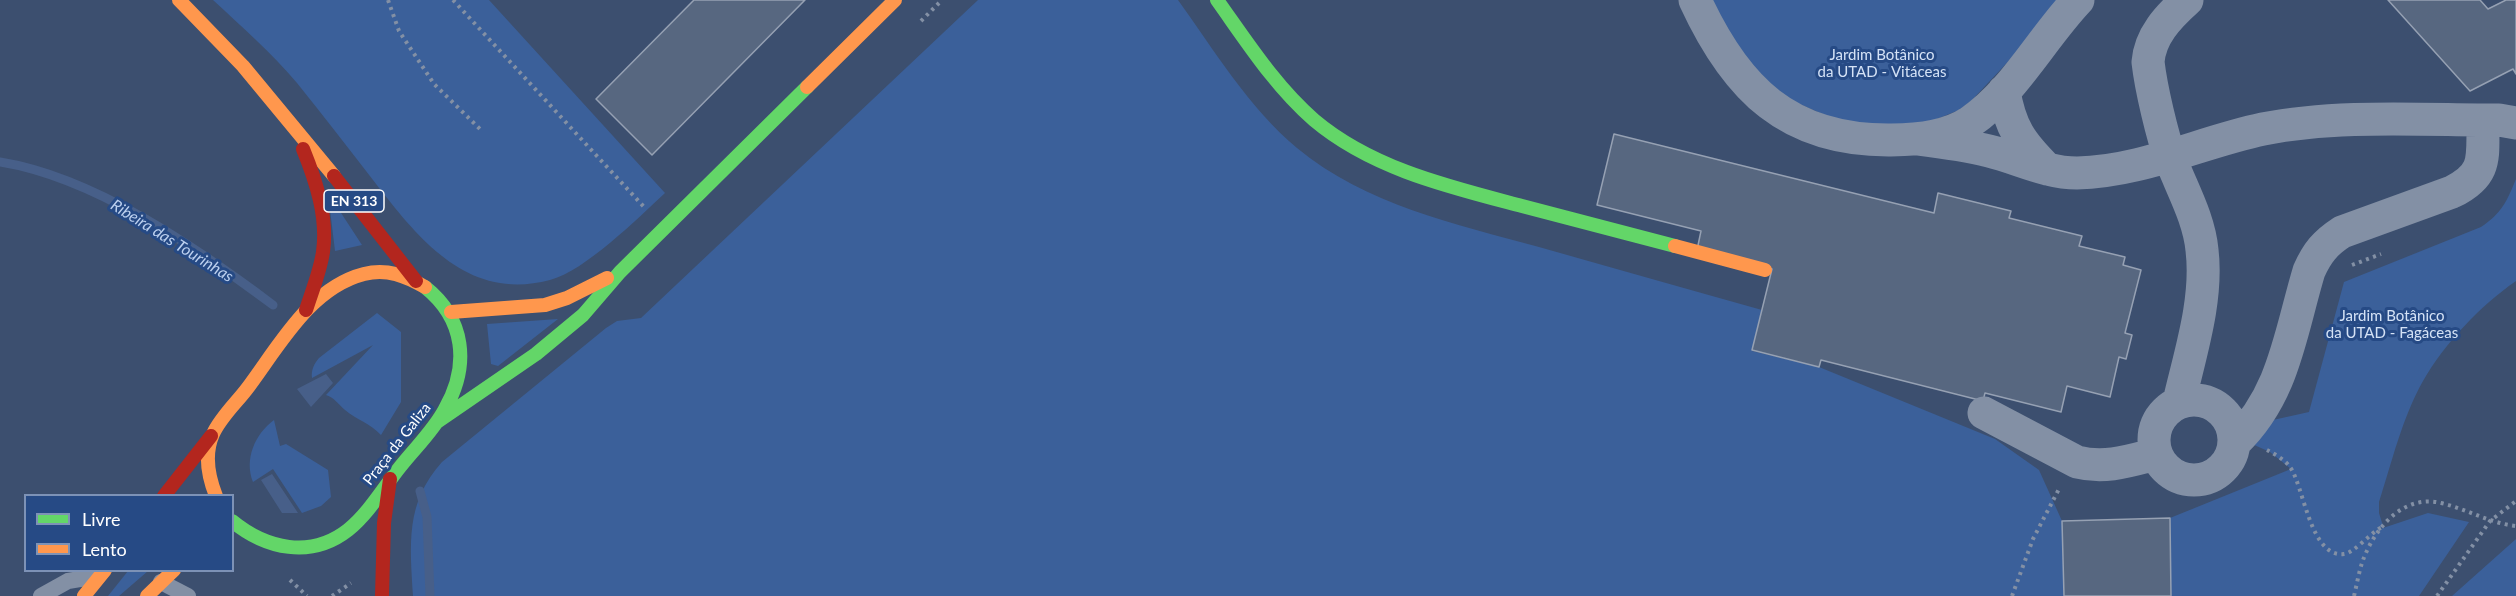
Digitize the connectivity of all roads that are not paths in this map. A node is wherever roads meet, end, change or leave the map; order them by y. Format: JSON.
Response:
{"nodes":[{"id":1,"x":179,"y":0,"type":"edge"},
{"id":2,"x":895,"y":0,"type":"edge"},
{"id":3,"x":1217,"y":0,"type":"edge"},
{"id":4,"x":1695,"y":0,"type":"edge"},
{"id":5,"x":2078,"y":0,"type":"edge"},
{"id":6,"x":2187,"y":0,"type":"edge"},
{"id":7,"x":2004,"y":91,"type":"junction"},
{"id":8,"x":2483,"y":120,"type":"junction"},
{"id":9,"x":292,"y":122,"type":"junction"},
{"id":10,"x":2516,"y":123,"type":"edge"},
{"id":11,"x":1917,"y":139,"type":"junction"},
{"id":12,"x":2170,"y":156,"type":"junction"},
{"id":13,"x":2047,"y":169,"type":"junction"},
{"id":14,"x":1766,"y":270,"type":"dead end"},
{"id":15,"x":620,"y":272,"type":"junction"},
{"id":16,"x":416,"y":280,"type":"junction"},
{"id":17,"x":306,"y":310,"type":"junction"},
{"id":18,"x":451,"y":312,"type":"junction"},
{"id":19,"x":2179,"y":402,"type":"junction"},
{"id":20,"x":1984,"y":413,"type":"dead end"},
{"id":21,"x":437,"y":422,"type":"junction"},
{"id":22,"x":214,"y":432,"type":"junction"},
{"id":23,"x":2235,"y":442,"type":"junction"},
{"id":24,"x":2156,"y":454,"type":"junction"},
{"id":25,"x":390,"y":479,"type":"junction"},
{"id":26,"x":165,"y":494,"type":"edge"},
{"id":27,"x":216,"y":494,"type":"edge"},
{"id":28,"x":234,"y":523,"type":"edge"},
{"id":29,"x":261,"y":540,"type":"junction"},
{"id":30,"x":242,"y":543,"type":"dead end"},
{"id":31,"x":174,"y":572,"type":"edge"},
{"id":32,"x":103,"y":573,"type":"edge"},
{"id":33,"x":176,"y":592,"type":"edge"},
{"id":34,"x":41,"y":596,"type":"edge"},
{"id":35,"x":84,"y":596,"type":"edge"},
{"id":36,"x":147,"y":596,"type":"edge"},
{"id":37,"x":382,"y":596,"type":"edge"}],
"edges":[{"from":1,"to":9,"type":"main road","number":"EN 313"},
{"from":2,"to":15,"type":"main road"},
{"from":3,"to":14,"type":"main road"},
{"from":4,"to":11,"type":"street"},
{"from":5,"to":7,"type":"street"},
{"from":6,"to":12,"type":"street"},
{"from":7,"to":11,"type":"street"},
{"from":7,"to":13,"type":"street"},
{"from":8,"to":10,"type":"street"},
{"from":8,"to":12,"type":"street"},
{"from":8,"to":23,"type":"street"},
{"from":9,"to":16,"type":"main road","number":"EN 313"},
{"from":9,"to":17,"type":"main road","number":"EN 313"},
{"from":11,"to":13,"type":"street"},
{"from":12,"to":13,"type":"street"},
{"from":12,"to":19,"type":"street"},
{"from":15,"to":18,"type":"main road"},
{"from":15,"to":21,"type":"main road"},
{"from":16,"to":17,"type":"main road","name":"Praça da Galiza","number":"EN 313"},
{"from":16,"to":18,"type":"main road","name":"Praça da Galiza","number":"EN 313"},
{"from":17,"to":22,"type":"main road","name":"Praça da Galiza","number":"EN 313"},
{"from":18,"to":21,"type":"main road","name":"Praça da Galiza","number":"EN 313"},
{"from":19,"to":23,"type":"street"},
{"from":19,"to":24,"type":"street"},
{"from":20,"to":24,"type":"street"},
{"from":21,"to":25,"type":"main road","name":"Praça da Galiza","number":"EN 313"},
{"from":22,"to":26,"type":"main road","number":"EN 313"},
{"from":22,"to":27,"type":"main road","name":"Praça da Galiza","number":"EN 313"},
{"from":23,"to":24,"type":"street"},
{"from":25,"to":29,"type":"main road","name":"Praça da Galiza","number":"EN 313"},
{"from":25,"to":37,"type":"main road","number":"EN 313"},
{"from":28,"to":29,"type":"main road","name":"Praça da Galiza","number":"EN 313"},
{"from":29,"to":30,"type":"main road"},
{"from":31,"to":33,"type":"main road"},
{"from":32,"to":34,"type":"lane"},
{"from":32,"to":35,"type":"main road"},
{"from":33,"to":36,"type":"main road"}]}
